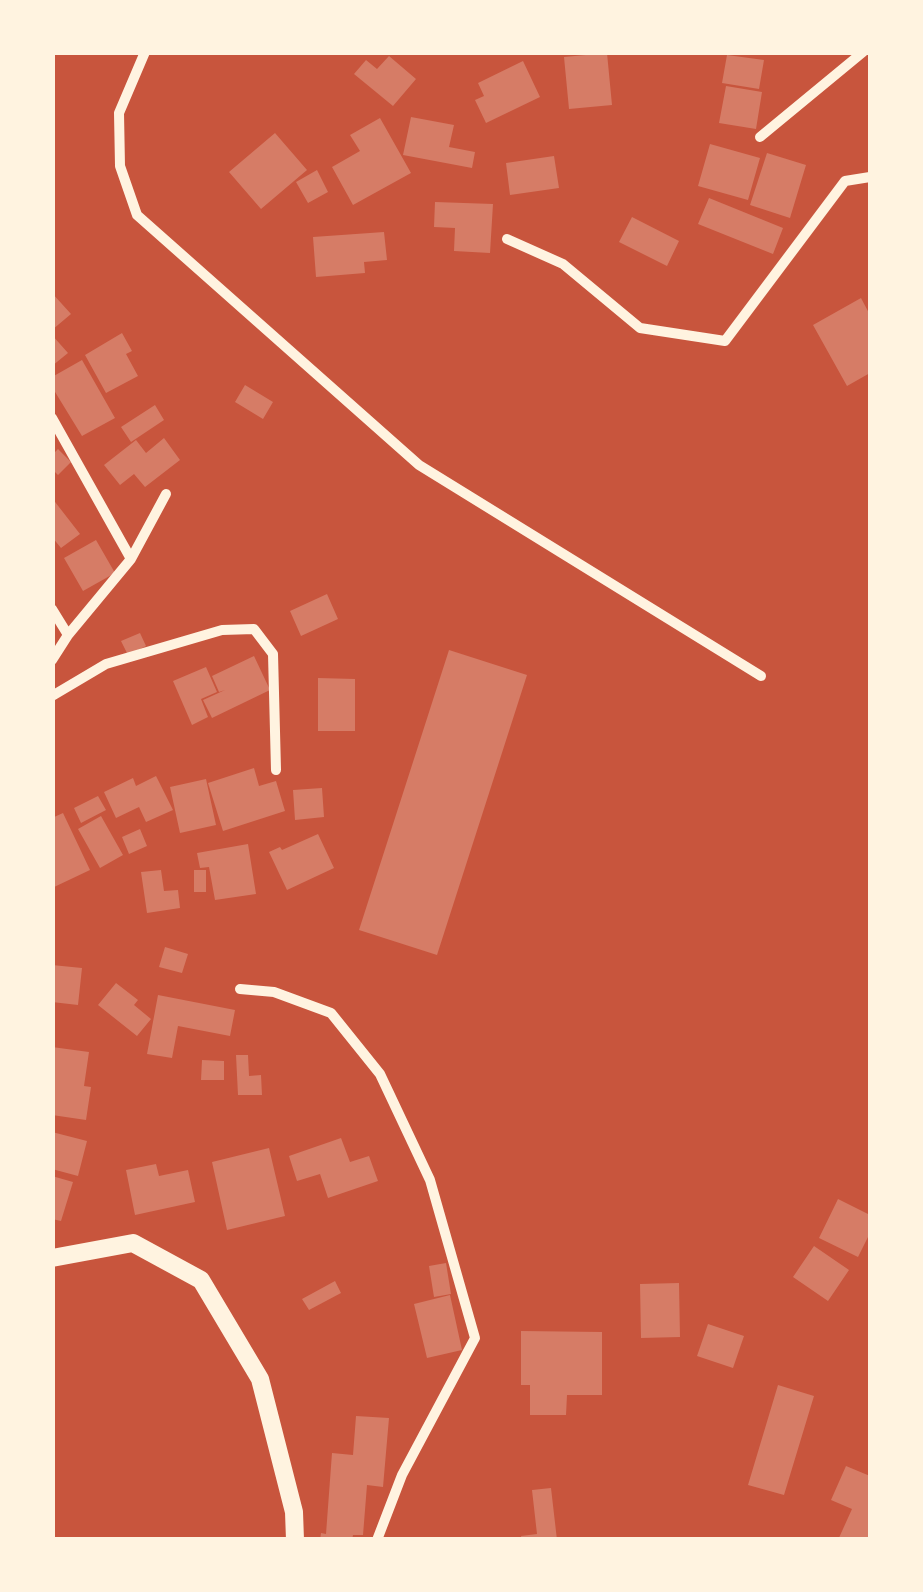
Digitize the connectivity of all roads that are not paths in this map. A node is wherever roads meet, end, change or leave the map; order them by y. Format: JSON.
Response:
{"nodes":[{"id":1,"x":145,"y":52,"type":"edge"},
{"id":2,"x":863,"y":52,"type":"edge"},
{"id":3,"x":760,"y":137,"type":"dead end"},
{"id":4,"x":870,"y":177,"type":"edge"},
{"id":5,"x":507,"y":239,"type":"dead end"},
{"id":6,"x":52,"y":418,"type":"edge"},
{"id":7,"x":166,"y":494,"type":"dead end"},
{"id":8,"x":131,"y":558,"type":"junction"},
{"id":9,"x":52,"y":609,"type":"edge"},
{"id":10,"x":68,"y":635,"type":"junction"},
{"id":11,"x":52,"y":660,"type":"edge"},
{"id":12,"x":761,"y":676,"type":"dead end"},
{"id":13,"x":52,"y":696,"type":"edge"},
{"id":14,"x":276,"y":770,"type":"dead end"},
{"id":15,"x":240,"y":989,"type":"dead end"},
{"id":16,"x":52,"y":1258,"type":"edge"},
{"id":17,"x":295,"y":1540,"type":"edge"},
{"id":18,"x":377,"y":1540,"type":"edge"}],
"edges":[{"from":1,"to":12,"type":"street"},
{"from":2,"to":3,"type":"street"},
{"from":4,"to":5,"type":"street"},
{"from":6,"to":8,"type":"street"},
{"from":7,"to":8,"type":"street"},
{"from":8,"to":10,"type":"street"},
{"from":9,"to":10,"type":"street"},
{"from":10,"to":11,"type":"street"},
{"from":13,"to":14,"type":"street"},
{"from":15,"to":18,"type":"street"},
{"from":16,"to":17,"type":"street"}]}
